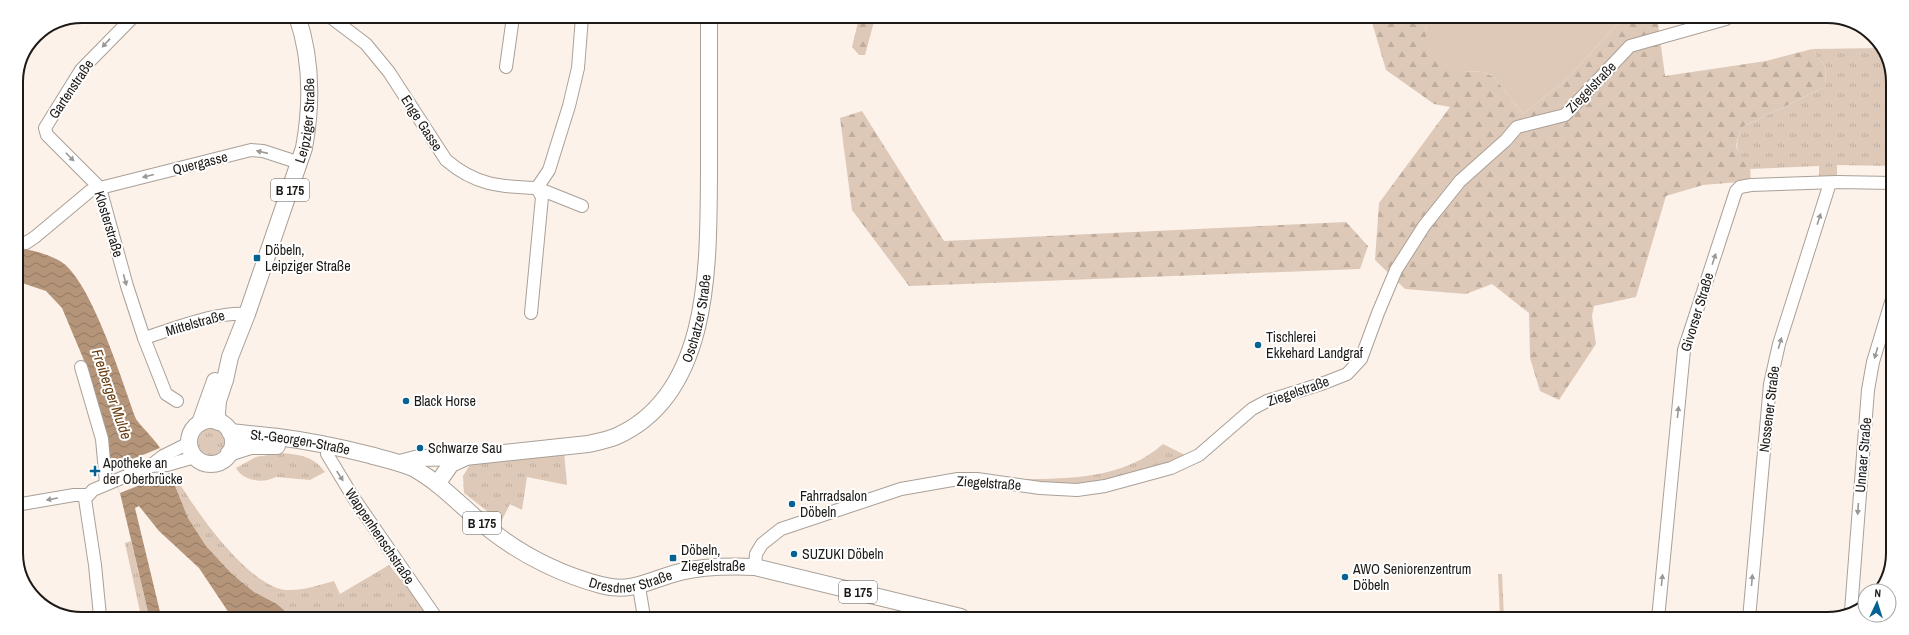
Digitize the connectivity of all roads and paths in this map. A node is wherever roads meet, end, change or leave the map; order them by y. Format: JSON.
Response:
{"nodes":[{"id":1,"x":127,"y":23,"type":"edge"},
{"id":2,"x":299,"y":23,"type":"edge"},
{"id":3,"x":338,"y":23,"type":"edge"},
{"id":4,"x":512,"y":23,"type":"edge"},
{"id":5,"x":582,"y":23,"type":"edge"},
{"id":6,"x":709,"y":23,"type":"edge"},
{"id":7,"x":1712,"y":23,"type":"edge"},
{"id":8,"x":506,"y":67,"type":"dead end"},
{"id":9,"x":44,"y":128,"type":"joint"},
{"id":10,"x":300,"y":163,"type":"junction"},
{"id":11,"x":1830,"y":183,"type":"junction"},
{"id":12,"x":1886,"y":183,"type":"edge"},
{"id":13,"x":100,"y":188,"type":"junction"},
{"id":14,"x":537,"y":188,"type":"junction"},
{"id":15,"x":582,"y":206,"type":"dead end"},
{"id":16,"x":23,"y":243,"type":"edge"},
{"id":17,"x":531,"y":313,"type":"dead end"},
{"id":18,"x":247,"y":314,"type":"junction"},
{"id":19,"x":1886,"y":319,"type":"edge"},
{"id":20,"x":144,"y":338,"type":"junction"},
{"id":21,"x":230,"y":358,"type":"junction"},
{"id":22,"x":81,"y":368,"type":"dead end"},
{"id":23,"x":177,"y":401,"type":"dead end"},
{"id":24,"x":200,"y":423,"type":"junction"},
{"id":25,"x":224,"y":427,"type":"junction"},
{"id":26,"x":192,"y":450,"type":"junction"},
{"id":27,"x":230,"y":453,"type":"junction"},
{"id":28,"x":327,"y":454,"type":"junction"},
{"id":29,"x":371,"y":455,"type":"junction"},
{"id":30,"x":466,"y":457,"type":"junction"},
{"id":31,"x":400,"y":463,"type":"junction"},
{"id":32,"x":110,"y":482,"type":"junction"},
{"id":33,"x":437,"y":484,"type":"junction"},
{"id":34,"x":88,"y":495,"type":"junction"},
{"id":35,"x":23,"y":504,"type":"edge"},
{"id":36,"x":755,"y":567,"type":"junction"},
{"id":37,"x":639,"y":587,"type":"junction"},
{"id":38,"x":1851,"y":607,"type":"edge"},
{"id":39,"x":100,"y":612,"type":"edge"},
{"id":40,"x":432,"y":612,"type":"edge"},
{"id":41,"x":643,"y":612,"type":"edge"},
{"id":42,"x":940,"y":612,"type":"edge"},
{"id":43,"x":1659,"y":612,"type":"edge"},
{"id":44,"x":1750,"y":612,"type":"edge"}],
"edges":[{"from":1,"to":9,"type":"street","name":"Gartenstraße","one_way":true},
{"from":2,"to":10,"type":"main road","name":"Leipziger Straße","number":"B 175"},
{"from":3,"to":14,"type":"street","name":"Enge Gasse"},
{"from":4,"to":8,"type":"street"},
{"from":5,"to":14,"type":"street"},
{"from":6,"to":30,"type":"main road","name":"Oschatzer Straße"},
{"from":7,"to":36,"type":"street","name":"Ziegelstraße"},
{"from":9,"to":13,"type":"street","name":"Klosterstraße","one_way":true},
{"from":10,"to":13,"type":"street","name":"Quergasse","one_way":true},
{"from":10,"to":18,"type":"main road","name":"Leipziger Straße","number":"B 175"},
{"from":11,"to":12,"type":"street","name":"Givorser Straße"},
{"from":43,"to":11,"type":"street","name":"Givorser Straße","one_way":true},
{"from":44,"to":11,"type":"street","name":"Nossener Straße","one_way":true},
{"from":13,"to":16,"type":"street","name":"Quergasse"},
{"from":13,"to":20,"type":"street","name":"Klosterstraße","one_way":true},
{"from":14,"to":15,"type":"street","name":"Enge Gasse"},
{"from":14,"to":17,"type":"street"},
{"from":18,"to":20,"type":"street","name":"Mittelstraße"},
{"from":18,"to":21,"type":"main road","name":"Leipziger Straße","number":"B 175"},
{"from":19,"to":38,"type":"street","name":"Unnaer Straße","one_way":true},
{"from":20,"to":23,"type":"street"},
{"from":21,"to":24,"type":"main road","name":"Leipziger Straße","number":"B 175"},
{"from":21,"to":25,"type":"main road","name":"Leipziger Straße","number":"B 175"},
{"from":22,"to":32,"type":"street"},
{"from":24,"to":25,"type":"main road"},
{"from":24,"to":26,"type":"main road"},
{"from":25,"to":27,"type":"main road"},
{"from":25,"to":29,"type":"main road","name":"St.-Georgen-Straße","number":"B 175"},
{"from":26,"to":27,"type":"main road"},
{"from":26,"to":32,"type":"street"},
{"from":27,"to":28,"type":"main road","name":"St.-Georgen-Straße","number":"B 175"},
{"from":28,"to":29,"type":"main road","name":"St.-Georgen-Straße","number":"B 175"},
{"from":28,"to":40,"type":"street","name":"Wappenhenschstraße","one_way":true},
{"from":29,"to":31,"type":"main road","name":"St.-Georgen-Straße","number":"B 175"},
{"from":30,"to":31,"type":"main road","name":"Oschatzer Straße","number":"B 175"},
{"from":30,"to":33,"type":"main road","name":"Oschatzer Straße"},
{"from":31,"to":33,"type":"main road","name":"Dresdner Straße","number":"B 175"},
{"from":32,"to":34,"type":"street"},
{"from":33,"to":37,"type":"main road","name":"Dresdner Straße","number":"B 175"},
{"from":34,"to":35,"type":"street","one_way":true},
{"from":34,"to":39,"type":"street"},
{"from":36,"to":37,"type":"main road","name":"Dresdner Straße","number":"B 175"},
{"from":36,"to":42,"type":"main road","name":"Dresdner Straße","number":"B 175"},
{"from":37,"to":41,"type":"street"}]}
